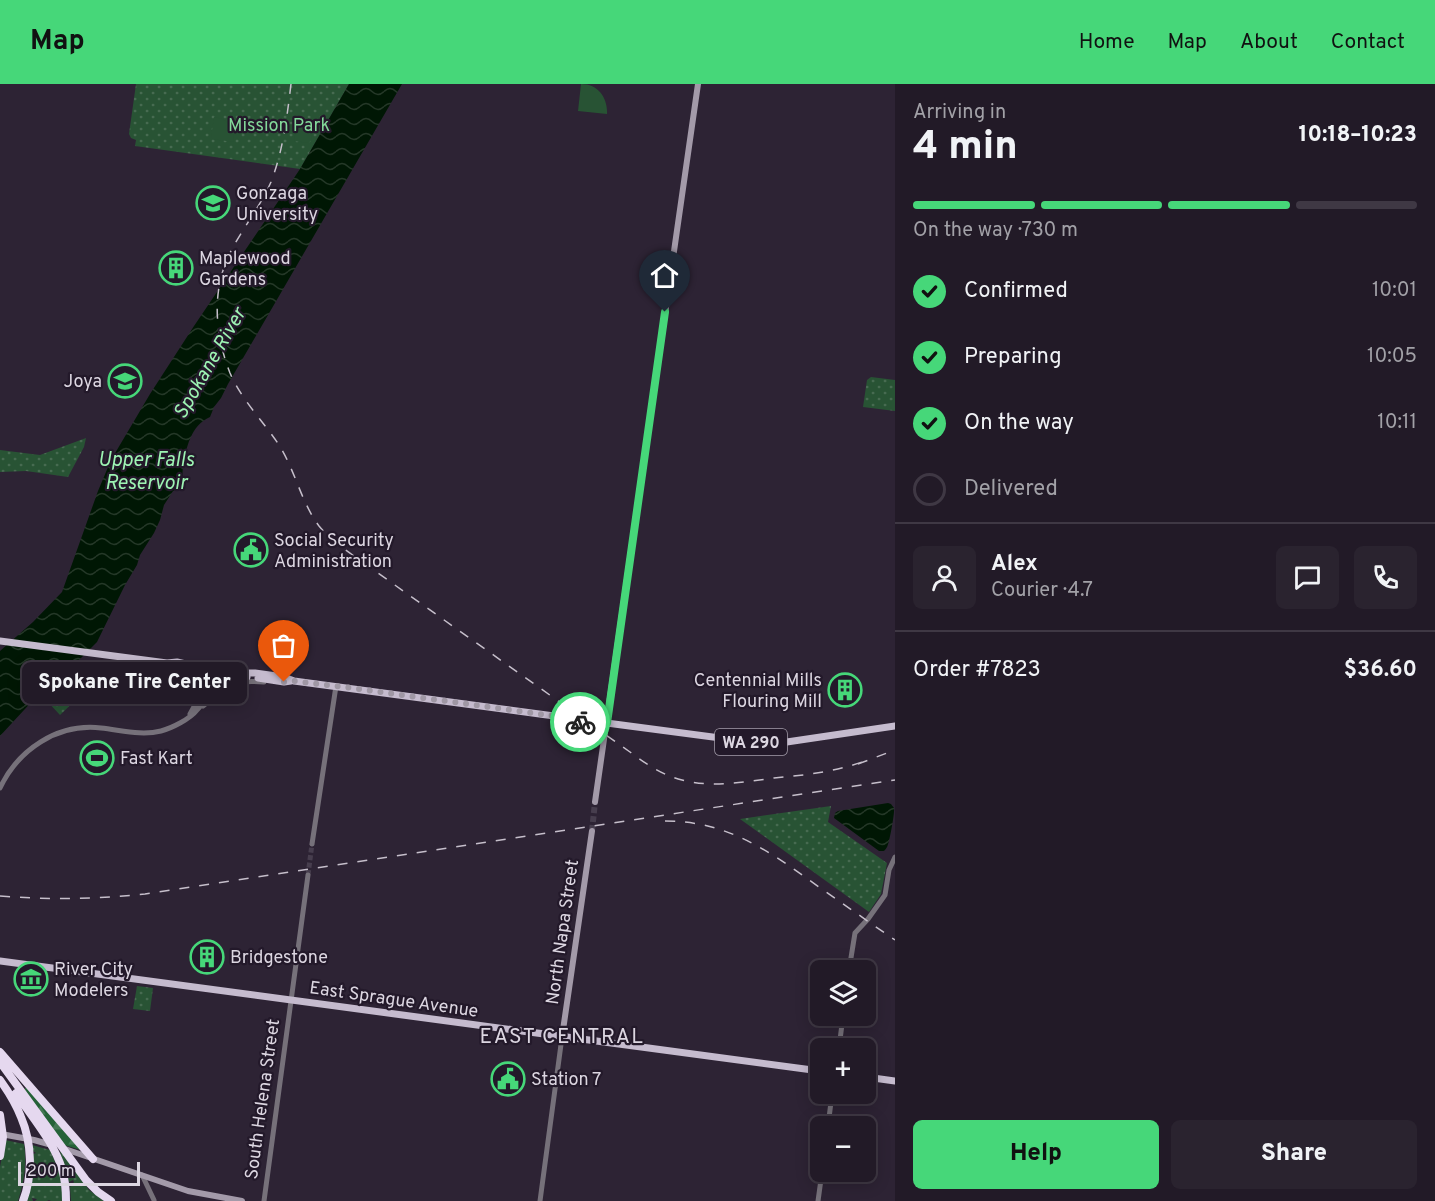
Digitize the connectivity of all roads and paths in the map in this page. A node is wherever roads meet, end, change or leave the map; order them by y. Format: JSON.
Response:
{"nodes":[{"id":1,"x":698,"y":84,"type":"edge"},
{"id":2,"x":0,"y":641,"type":"edge"},
{"id":3,"x":167,"y":663,"type":"junction"},
{"id":4,"x":209,"y":666,"type":"junction"},
{"id":5,"x":221,"y":669,"type":"junction"},
{"id":6,"x":201,"y":681,"type":"junction"},
{"id":7,"x":294,"y":681,"type":"junction"},
{"id":8,"x":284,"y":682,"type":"junction"},
{"id":9,"x":336,"y":686,"type":"junction"},
{"id":10,"x":218,"y":688,"type":"junction"},
{"id":11,"x":197,"y":710,"type":"junction"},
{"id":12,"x":189,"y":716,"type":"junction"},
{"id":13,"x":603,"y":723,"type":"junction"},
{"id":14,"x":895,"y":726,"type":"edge"},
{"id":15,"x":0,"y":788,"type":"edge"},
{"id":16,"x":596,"y":802,"type":"tunnel mouth"},
{"id":17,"x":592,"y":831,"type":"tunnel mouth"},
{"id":18,"x":312,"y":844,"type":"tunnel mouth"},
{"id":19,"x":895,"y":857,"type":"edge"},
{"id":20,"x":308,"y":875,"type":"tunnel mouth"},
{"id":21,"x":0,"y":956,"type":"edge"},
{"id":22,"x":851,"y":960,"type":"edge"},
{"id":23,"x":0,"y":961,"type":"edge"},
{"id":24,"x":20,"y":964,"type":"junction"},
{"id":25,"x":291,"y":1000,"type":"junction"},
{"id":26,"x":562,"y":1037,"type":"junction"},
{"id":27,"x":0,"y":1052,"type":"edge"},
{"id":28,"x":0,"y":1062,"type":"edge"},
{"id":29,"x":0,"y":1069,"type":"edge"},
{"id":30,"x":810,"y":1070,"type":"edge"},
{"id":31,"x":876,"y":1078,"type":"edge"},
{"id":32,"x":0,"y":1080,"type":"edge"},
{"id":33,"x":895,"y":1081,"type":"edge"},
{"id":34,"x":0,"y":1115,"type":"edge"},
{"id":35,"x":0,"y":1134,"type":"edge"},
{"id":36,"x":1,"y":1152,"type":"edge"},
{"id":37,"x":93,"y":1159,"type":"junction"},
{"id":38,"x":142,"y":1175,"type":"junction"},
{"id":39,"x":821,"y":1182,"type":"edge"},
{"id":40,"x":154,"y":1200,"type":"edge"},
{"id":41,"x":23,"y":1201,"type":"edge"},
{"id":42,"x":66,"y":1201,"type":"edge"},
{"id":43,"x":111,"y":1201,"type":"edge"},
{"id":44,"x":242,"y":1201,"type":"edge"},
{"id":45,"x":264,"y":1201,"type":"edge"},
{"id":46,"x":540,"y":1201,"type":"edge"},
{"id":47,"x":818,"y":1201,"type":"edge"}],
"edges":[{"from":1,"to":13,"type":"main road"},
{"from":2,"to":3,"type":"main road","number":"WA 290"},
{"from":3,"to":4,"type":"main road","number":"WA 290"},
{"from":3,"to":6,"type":"main road","number":"WA 290"},
{"from":4,"to":5,"type":"main road","number":"WA 290"},
{"from":4,"to":6,"type":"main road"},
{"from":5,"to":7,"type":"main road","number":"WA 290"},
{"from":5,"to":10,"type":"main road"},
{"from":6,"to":10,"type":"main road","number":"WA 290"},
{"from":6,"to":12,"type":"street"},
{"from":7,"to":8,"type":"main road","number":"WA 290"},
{"from":7,"to":9,"type":"main road","number":"WA 290"},
{"from":8,"to":10,"type":"main road","number":"WA 290"},
{"from":8,"to":11,"type":"street"},
{"from":9,"to":13,"type":"main road","number":"WA 290"},
{"from":9,"to":18,"type":"street"},
{"from":10,"to":11,"type":"street"},
{"from":11,"to":12,"type":"street"},
{"from":12,"to":15,"type":"street"},
{"from":13,"to":14,"type":"main road","number":"WA 290"},
{"from":13,"to":16,"type":"main road"},
{"from":17,"to":26,"type":"main road","name":"North Napa Street"},
{"from":19,"to":22,"type":"street"},
{"from":20,"to":25,"type":"street","name":"South Helena Street"},
{"from":21,"to":24,"type":"main road"},
{"from":23,"to":24,"type":"main road","name":"East Sprague Avenue"},
{"from":24,"to":25,"type":"main road","name":"East Sprague Avenue"},
{"from":25,"to":26,"type":"main road","name":"East Sprague Avenue"},
{"from":25,"to":45,"type":"street","name":"South Helena Street"},
{"from":26,"to":30,"type":"main road","name":"East Sprague Avenue"},
{"from":26,"to":46,"type":"street"},
{"from":27,"to":37,"type":"highway"},
{"from":28,"to":43,"type":"highway"},
{"from":29,"to":42,"type":"highway"},
{"from":31,"to":33,"type":"main road"},
{"from":32,"to":41,"type":"highway"},
{"from":34,"to":36,"type":"highway"},
{"from":35,"to":37,"type":"main road"},
{"from":37,"to":38,"type":"main road"},
{"from":38,"to":40,"type":"street"},
{"from":38,"to":44,"type":"main road"},
{"from":39,"to":47,"type":"street"}]}
